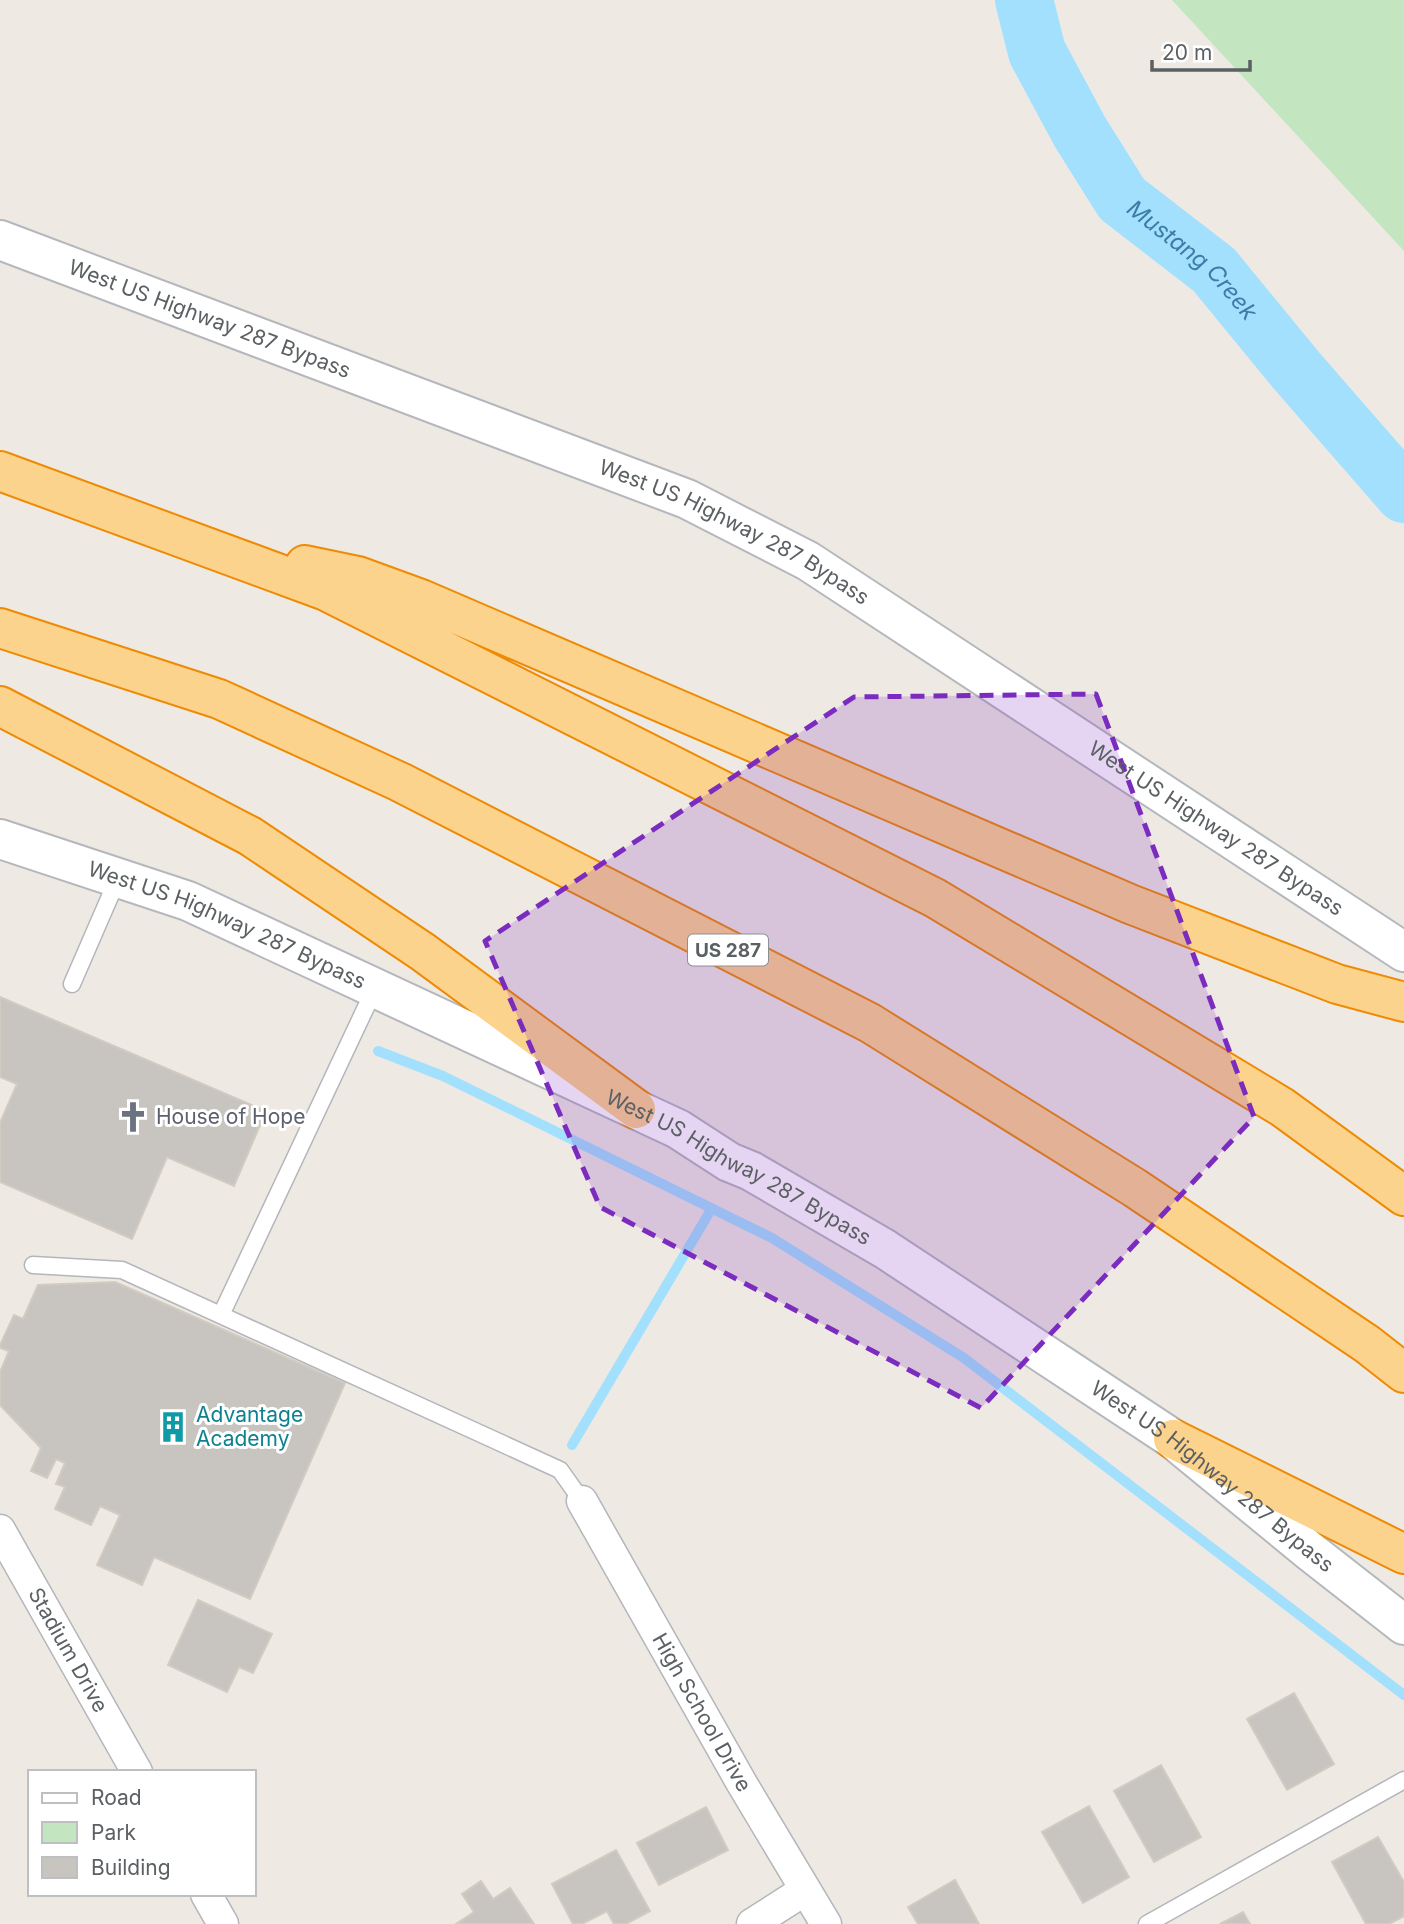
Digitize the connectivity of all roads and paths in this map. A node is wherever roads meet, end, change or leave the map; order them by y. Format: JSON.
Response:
{"nodes":[{"id":1,"x":0,"y":240,"type":"edge"},
{"id":2,"x":0,"y":471,"type":"edge"},
{"id":3,"x":251,"y":564,"type":"junction"},
{"id":4,"x":0,"y":628,"type":"edge"},
{"id":5,"x":0,"y":706,"type":"edge"},
{"id":6,"x":0,"y":839,"type":"edge"},
{"id":7,"x":118,"y":878,"type":"junction"},
{"id":8,"x":1404,"y":952,"type":"edge"},
{"id":9,"x":72,"y":984,"type":"dead end"},
{"id":10,"x":375,"y":988,"type":"junction"},
{"id":11,"x":1404,"y":1002,"type":"edge"},
{"id":12,"x":636,"y":1109,"type":"junction"},
{"id":13,"x":1404,"y":1196,"type":"edge"},
{"id":14,"x":33,"y":1265,"type":"dead end"},
{"id":15,"x":221,"y":1315,"type":"junction"},
{"id":16,"x":1404,"y":1373,"type":"edge"},
{"id":17,"x":1173,"y":1439,"type":"junction"},
{"id":18,"x":582,"y":1501,"type":"joint"},
{"id":19,"x":0,"y":1530,"type":"edge"},
{"id":20,"x":8,"y":1554,"type":"edge"},
{"id":21,"x":1404,"y":1554,"type":"edge"},
{"id":22,"x":1404,"y":1625,"type":"edge"},
{"id":23,"x":136,"y":1770,"type":"edge"},
{"id":24,"x":1404,"y":1780,"type":"edge"},
{"id":25,"x":805,"y":1890,"type":"junction"},
{"id":26,"x":207,"y":1896,"type":"edge"},
{"id":27,"x":223,"y":1924,"type":"edge"},
{"id":28,"x":752,"y":1924,"type":"edge"},
{"id":29,"x":826,"y":1924,"type":"edge"},
{"id":30,"x":1147,"y":1924,"type":"edge"}],
"edges":[{"from":1,"to":8,"type":"main road","name":"West US Highway 287 Bypass"},
{"from":2,"to":3,"type":"highway"},
{"from":3,"to":11,"type":"highway"},
{"from":3,"to":13,"type":"highway"},
{"from":4,"to":16,"type":"highway","number":"US 287"},
{"from":5,"to":12,"type":"highway"},
{"from":6,"to":7,"type":"main road","name":"West US Highway 287 Bypass"},
{"from":7,"to":9,"type":"lane"},
{"from":7,"to":10,"type":"main road","name":"West US Highway 287 Bypass"},
{"from":10,"to":12,"type":"main road","name":"West US Highway 287 Bypass"},
{"from":10,"to":15,"type":"lane"},
{"from":12,"to":17,"type":"main road","name":"West US Highway 287 Bypass"},
{"from":14,"to":15,"type":"lane"},
{"from":15,"to":18,"type":"lane"},
{"from":17,"to":21,"type":"highway"},
{"from":17,"to":22,"type":"main road","name":"West US Highway 287 Bypass"},
{"from":18,"to":25,"type":"street","name":"High School Drive"},
{"from":19,"to":20,"type":"street","name":"Stadium Drive"},
{"from":20,"to":23,"type":"street","name":"Stadium Drive"},
{"from":24,"to":30,"type":"lane"},
{"from":25,"to":28,"type":"street"},
{"from":25,"to":29,"type":"street","name":"High School Drive"},
{"from":26,"to":27,"type":"street"}]}
